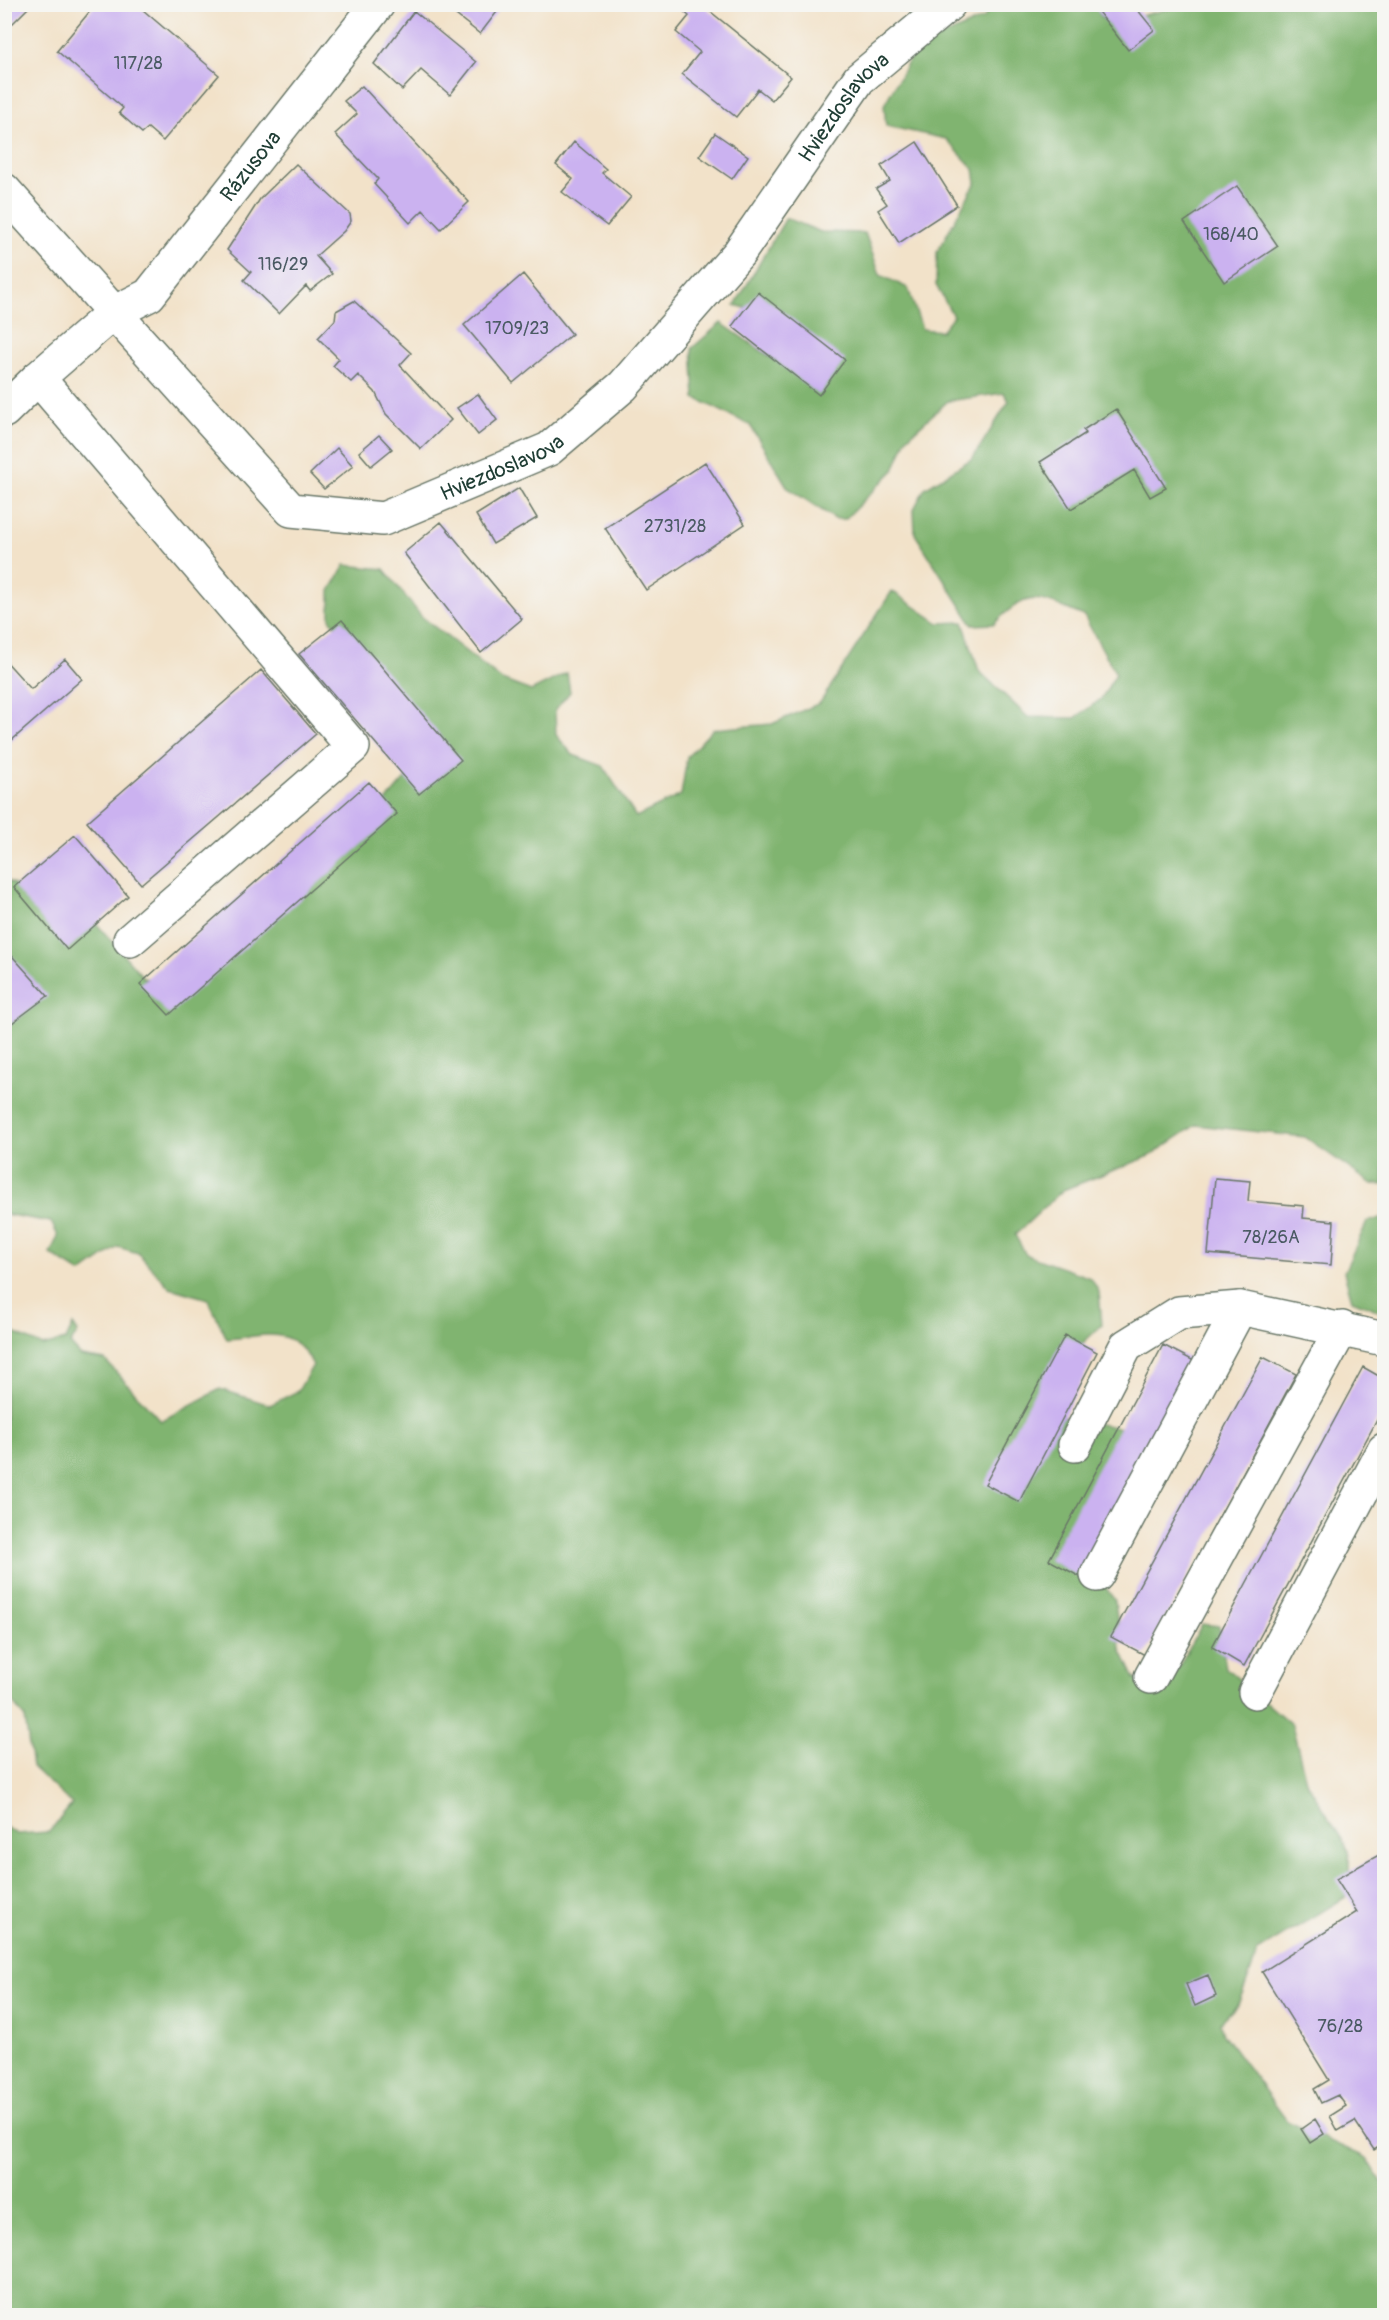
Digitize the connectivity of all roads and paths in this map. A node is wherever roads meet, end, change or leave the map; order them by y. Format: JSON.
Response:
{"nodes":[{"id":1,"x":378,"y":4,"type":"edge"},
{"id":2,"x":948,"y":4,"type":"edge"},
{"id":3,"x":4,"y":190,"type":"edge"},
{"id":4,"x":113,"y":313,"type":"junction"},
{"id":5,"x":38,"y":378,"type":"junction"},
{"id":6,"x":4,"y":411,"type":"edge"},
{"id":7,"x":130,"y":940,"type":"dead end"},
{"id":8,"x":1240,"y":1308,"type":"junction"},
{"id":9,"x":1342,"y":1328,"type":"junction"},
{"id":10,"x":1384,"y":1339,"type":"edge"},
{"id":11,"x":1075,"y":1445,"type":"dead end"},
{"id":12,"x":1384,"y":1450,"type":"edge"},
{"id":13,"x":1096,"y":1575,"type":"dead end"},
{"id":14,"x":1151,"y":1677,"type":"dead end"},
{"id":15,"x":1255,"y":1692,"type":"dead end"}],
"edges":[{"from":1,"to":4,"type":"street","name":"Rázusova"},
{"from":2,"to":4,"type":"street","name":"Hviezdoslavova"},
{"from":3,"to":4,"type":"street","name":"Hviezdoslavova"},
{"from":4,"to":5,"type":"street","name":"Rázusova"},
{"from":5,"to":6,"type":"street","name":"Rázusova"},
{"from":5,"to":7,"type":"street"},
{"from":8,"to":9,"type":"street"},
{"from":8,"to":11,"type":"street"},
{"from":8,"to":13,"type":"street"},
{"from":9,"to":10,"type":"street"},
{"from":9,"to":14,"type":"street"},
{"from":12,"to":15,"type":"street"}]}
